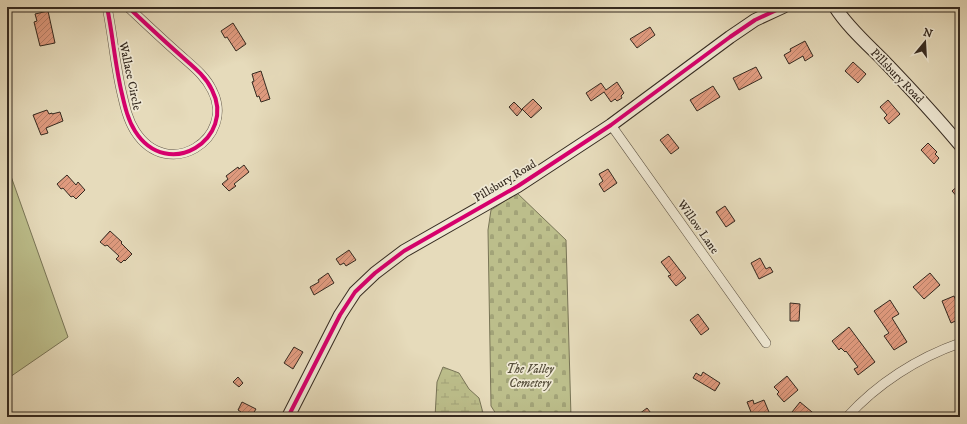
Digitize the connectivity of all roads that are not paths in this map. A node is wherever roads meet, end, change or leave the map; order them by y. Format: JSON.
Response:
{"nodes":[{"id":1,"x":107,"y":7,"type":"edge"},
{"id":2,"x":128,"y":7,"type":"edge"},
{"id":3,"x":783,"y":7,"type":"edge"},
{"id":4,"x":835,"y":7,"type":"edge"},
{"id":5,"x":612,"y":125,"type":"junction"},
{"id":6,"x":960,"y":145,"type":"edge"},
{"id":7,"x":766,"y":343,"type":"dead end"},
{"id":8,"x":960,"y":343,"type":"edge"},
{"id":9,"x":288,"y":417,"type":"edge"},
{"id":10,"x":847,"y":417,"type":"edge"}],
"edges":[{"from":1,"to":2,"type":"street","name":"Wallace Circle"},
{"from":3,"to":5,"type":"street","name":"Pillsbury Road"},
{"from":4,"to":6,"type":"street","name":"Pillsbury Road"},
{"from":5,"to":7,"type":"street","name":"Willow Lane"},
{"from":5,"to":9,"type":"street","name":"Pillsbury Road"},
{"from":8,"to":10,"type":"street"}]}
